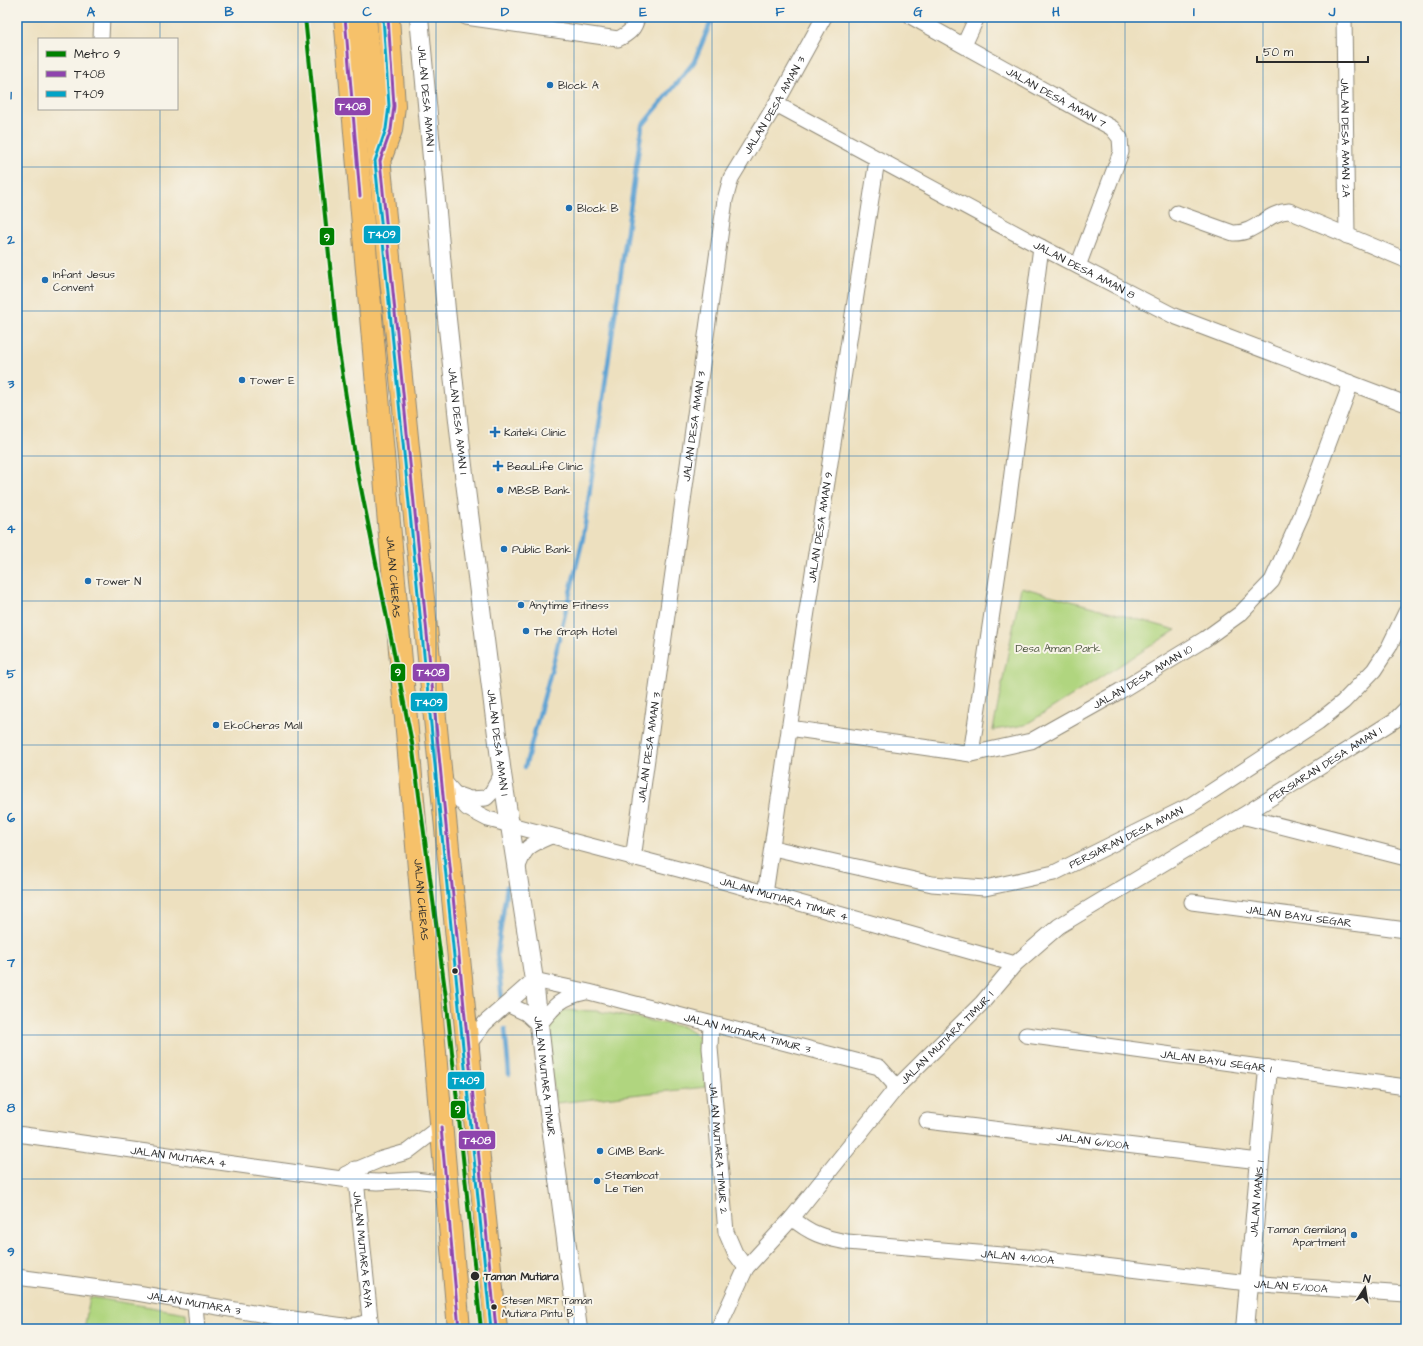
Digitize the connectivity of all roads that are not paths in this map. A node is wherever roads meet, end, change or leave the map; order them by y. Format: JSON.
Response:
{"nodes":[{"id":1,"x":102,"y":17,"type":"edge"},
{"id":2,"x":345,"y":17,"type":"edge"},
{"id":3,"x":365,"y":17,"type":"edge"},
{"id":4,"x":388,"y":17,"type":"edge"},
{"id":5,"x":419,"y":17,"type":"edge"},
{"id":6,"x":466,"y":17,"type":"edge"},
{"id":7,"x":636,"y":17,"type":"edge"},
{"id":8,"x":824,"y":17,"type":"edge"},
{"id":9,"x":912,"y":17,"type":"edge"},
{"id":10,"x":977,"y":17,"type":"edge"},
{"id":11,"x":1344,"y":17,"type":"edge"},
{"id":12,"x":101,"y":38,"type":"edge"},
{"id":13,"x":964,"y":45,"type":"junction"},
{"id":14,"x":776,"y":104,"type":"junction"},
{"id":15,"x":877,"y":160,"type":"junction"},
{"id":16,"x":380,"y":161,"type":"junction"},
{"id":17,"x":1178,"y":213,"type":"dead end"},
{"id":18,"x":1347,"y":236,"type":"junction"},
{"id":19,"x":1041,"y":247,"type":"junction"},
{"id":20,"x":1406,"y":260,"type":"edge"},
{"id":21,"x":1078,"y":266,"type":"junction"},
{"id":22,"x":1351,"y":383,"type":"junction"},
{"id":23,"x":1406,"y":404,"type":"edge"},
{"id":24,"x":1406,"y":612,"type":"edge"},
{"id":25,"x":1406,"y":709,"type":"edge"},
{"id":26,"x":789,"y":728,"type":"junction"},
{"id":27,"x":970,"y":754,"type":"junction"},
{"id":28,"x":502,"y":774,"type":"junction"},
{"id":29,"x":448,"y":786,"type":"junction"},
{"id":30,"x":1242,"y":816,"type":"junction"},
{"id":31,"x":510,"y":825,"type":"junction"},
{"id":32,"x":551,"y":836,"type":"junction"},
{"id":33,"x":773,"y":848,"type":"junction"},
{"id":34,"x":1406,"y":858,"type":"edge"},
{"id":35,"x":633,"y":859,"type":"junction"},
{"id":36,"x":517,"y":870,"type":"junction"},
{"id":37,"x":765,"y":894,"type":"junction"},
{"id":38,"x":1192,"y":902,"type":"dead end"},
{"id":39,"x":1406,"y":930,"type":"edge"},
{"id":40,"x":1015,"y":964,"type":"junction"},
{"id":41,"x":534,"y":980,"type":"junction"},
{"id":42,"x":589,"y":992,"type":"junction"},
{"id":43,"x":506,"y":1004,"type":"junction"},
{"id":44,"x":712,"y":1024,"type":"junction"},
{"id":45,"x":539,"y":1025,"type":"junction"},
{"id":46,"x":1026,"y":1035,"type":"dead end"},
{"id":47,"x":468,"y":1045,"type":"junction"},
{"id":48,"x":1268,"y":1068,"type":"junction"},
{"id":49,"x":897,"y":1087,"type":"junction"},
{"id":50,"x":1406,"y":1088,"type":"edge"},
{"id":51,"x":927,"y":1121,"type":"dead end"},
{"id":52,"x":441,"y":1126,"type":"junction"},
{"id":53,"x":17,"y":1134,"type":"edge"},
{"id":54,"x":1260,"y":1161,"type":"junction"},
{"id":55,"x":355,"y":1175,"type":"junction"},
{"id":56,"x":446,"y":1184,"type":"junction"},
{"id":57,"x":792,"y":1218,"type":"junction"},
{"id":58,"x":746,"y":1268,"type":"junction"},
{"id":59,"x":17,"y":1277,"type":"edge"},
{"id":60,"x":1248,"y":1283,"type":"junction"},
{"id":61,"x":1406,"y":1294,"type":"edge"},
{"id":62,"x":195,"y":1304,"type":"junction"},
{"id":63,"x":371,"y":1325,"type":"edge"},
{"id":64,"x":344,"y":1327,"type":"edge"},
{"id":65,"x":197,"y":1329,"type":"edge"},
{"id":66,"x":459,"y":1329,"type":"edge"},
{"id":67,"x":496,"y":1329,"type":"edge"},
{"id":68,"x":578,"y":1329,"type":"edge"},
{"id":69,"x":718,"y":1329,"type":"edge"},
{"id":70,"x":1245,"y":1329,"type":"edge"}],
"edges":[{"from":1,"to":12,"type":"street"},
{"from":2,"to":52,"type":"highway","name":"JALAN CHERAS"},
{"from":3,"to":16,"type":"highway"},
{"from":4,"to":16,"type":"highway"},
{"from":5,"to":28,"type":"street","name":"JALAN DESA AMAN 1"},
{"from":6,"to":7,"type":"street"},
{"from":8,"to":14,"type":"street","name":"JALAN DESA AMAN 3"},
{"from":9,"to":13,"type":"street","name":"JALAN DESA AMAN 7"},
{"from":10,"to":13,"type":"street"},
{"from":11,"to":18,"type":"street","name":"JALAN DESA AMAN 2A"},
{"from":13,"to":21,"type":"street","name":"JALAN DESA AMAN 7"},
{"from":14,"to":15,"type":"street","name":"JALAN DESA AMAN 8"},
{"from":14,"to":35,"type":"street","name":"JALAN DESA AMAN 3"},
{"from":15,"to":19,"type":"street","name":"JALAN DESA AMAN 8"},
{"from":15,"to":26,"type":"street","name":"JALAN DESA AMAN 9"},
{"from":16,"to":29,"type":"highway"},
{"from":17,"to":18,"type":"street"},
{"from":18,"to":20,"type":"street"},
{"from":19,"to":21,"type":"street","name":"JALAN DESA AMAN 8"},
{"from":19,"to":27,"type":"street"},
{"from":21,"to":22,"type":"street","name":"JALAN DESA AMAN 8"},
{"from":22,"to":23,"type":"street","name":"JALAN DESA AMAN 8"},
{"from":22,"to":27,"type":"street","name":"JALAN DESA AMAN 10"},
{"from":24,"to":33,"type":"street","name":"PERSIARAN DESA AMAN"},
{"from":25,"to":30,"type":"street","name":"PERSIARAN DESA AMAN 1"},
{"from":26,"to":27,"type":"street","name":"JALAN DESA AMAN 10"},
{"from":26,"to":33,"type":"street","name":"JALAN DESA AMAN 9"},
{"from":28,"to":29,"type":"street"},
{"from":28,"to":31,"type":"street","name":"JALAN DESA AMAN 1"},
{"from":29,"to":31,"type":"street"},
{"from":29,"to":47,"type":"highway"},
{"from":30,"to":34,"type":"street"},
{"from":30,"to":40,"type":"street","name":"JALAN MUTIARA TIMUR 1"},
{"from":31,"to":32,"type":"street","name":"JALAN MUTIARA TIMUR 4"},
{"from":31,"to":36,"type":"street","name":"JALAN MUTIARA TIMUR"},
{"from":32,"to":35,"type":"street","name":"JALAN MUTIARA TIMUR 4"},
{"from":32,"to":36,"type":"street"},
{"from":33,"to":37,"type":"street","name":"JALAN DESA AMAN 9"},
{"from":35,"to":37,"type":"street","name":"JALAN MUTIARA TIMUR 4"},
{"from":36,"to":41,"type":"street","name":"JALAN MUTIARA TIMUR"},
{"from":37,"to":40,"type":"street","name":"JALAN MUTIARA TIMUR 4"},
{"from":38,"to":39,"type":"street","name":"JALAN BAYU SEGAR"},
{"from":40,"to":49,"type":"street","name":"JALAN MUTIARA TIMUR 1"},
{"from":41,"to":42,"type":"street","name":"JALAN MUTIARA TIMUR 3"},
{"from":41,"to":43,"type":"street"},
{"from":41,"to":45,"type":"street","name":"JALAN MUTIARA TIMUR"},
{"from":42,"to":44,"type":"street","name":"JALAN MUTIARA TIMUR 3"},
{"from":42,"to":45,"type":"street","name":"JALAN MUTIARA TIMUR 3"},
{"from":43,"to":45,"type":"street"},
{"from":43,"to":47,"type":"street"},
{"from":44,"to":49,"type":"street","name":"JALAN MUTIARA TIMUR 3"},
{"from":44,"to":58,"type":"street","name":"JALAN MUTIARA TIMUR 2"},
{"from":45,"to":68,"type":"street","name":"JALAN MUTIARA TIMUR"},
{"from":46,"to":48,"type":"street","name":"JALAN BAYU SEGAR 1"},
{"from":47,"to":67,"type":"highway"},
{"from":48,"to":50,"type":"street","name":"JALAN BAYU SEGAR 1"},
{"from":48,"to":54,"type":"street","name":"JALAN MANIS 1"},
{"from":49,"to":57,"type":"street","name":"JALAN MUTIARA TIMUR 1"},
{"from":51,"to":54,"type":"street","name":"JALAN 6/100A"},
{"from":52,"to":55,"type":"street","name":"JALAN MUTIARA 4"},
{"from":52,"to":56,"type":"highway","name":"JALAN CHERAS"},
{"from":53,"to":55,"type":"street","name":"JALAN MUTIARA 4"},
{"from":54,"to":60,"type":"street","name":"JALAN MANIS 1"},
{"from":55,"to":56,"type":"street","name":"JALAN MUTIARA 4"},
{"from":55,"to":63,"type":"street","name":"JALAN MUTIARA RAYA"},
{"from":56,"to":66,"type":"highway","name":"JALAN CHERAS"},
{"from":57,"to":58,"type":"street","name":"JALAN MUTIARA TIMUR 1"},
{"from":57,"to":60,"type":"street","name":"JALAN 4/100A"},
{"from":58,"to":69,"type":"street","name":"JALAN MUTIARA TIMUR 1"},
{"from":59,"to":62,"type":"street","name":"JALAN MUTIARA 3"},
{"from":60,"to":61,"type":"street","name":"JALAN 5/100A"},
{"from":60,"to":70,"type":"street","name":"JALAN MANIS 1"},
{"from":62,"to":64,"type":"street","name":"JALAN MUTIARA 3"},
{"from":62,"to":65,"type":"street"},
{"from":63,"to":64,"type":"street","name":"JALAN MUTIARA 3"}]}
